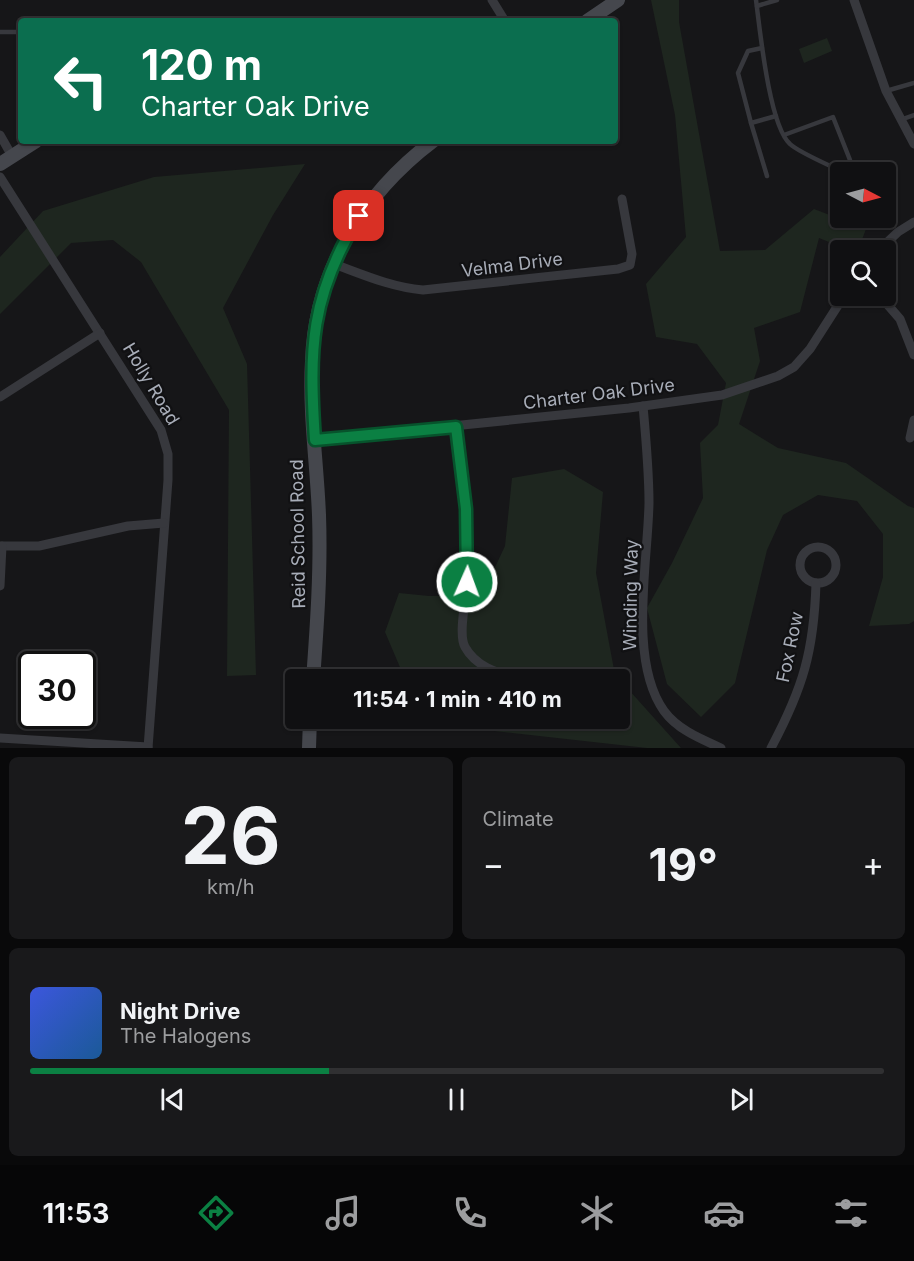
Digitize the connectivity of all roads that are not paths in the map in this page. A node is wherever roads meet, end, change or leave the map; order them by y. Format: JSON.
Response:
{"nodes":[{"id":1,"x":492,"y":0,"type":"edge"},
{"id":2,"x":618,"y":0,"type":"edge"},
{"id":3,"x":756,"y":0,"type":"edge"},
{"id":4,"x":777,"y":0,"type":"edge"},
{"id":5,"x":855,"y":0,"type":"edge"},
{"id":6,"x":757,"y":6,"type":"junction"},
{"id":7,"x":503,"y":18,"type":"edge"},
{"id":8,"x":592,"y":18,"type":"edge"},
{"id":9,"x":0,"y":32,"type":"edge"},
{"id":10,"x":18,"y":32,"type":"edge"},
{"id":11,"x":762,"y":48,"type":"junction"},
{"id":12,"x":914,"y":83,"type":"edge"},
{"id":13,"x":886,"y":91,"type":"junction"},
{"id":14,"x":914,"y":115,"type":"edge"},
{"id":15,"x":776,"y":116,"type":"junction"},
{"id":16,"x":900,"y":120,"type":"junction"},
{"id":17,"x":751,"y":123,"type":"junction"},
{"id":18,"x":0,"y":135,"type":"edge"},
{"id":19,"x":784,"y":135,"type":"junction"},
{"id":20,"x":31,"y":144,"type":"edge"},
{"id":21,"x":429,"y":144,"type":"edge"},
{"id":22,"x":914,"y":144,"type":"edge"},
{"id":23,"x":12,"y":156,"type":"junction"},
{"id":24,"x":849,"y":162,"type":"edge"},
{"id":25,"x":0,"y":164,"type":"edge"},
{"id":26,"x":830,"y":165,"type":"edge"},
{"id":27,"x":767,"y":176,"type":"dead end"},
{"id":28,"x":0,"y":177,"type":"edge"},
{"id":29,"x":622,"y":199,"type":"dead end"},
{"id":30,"x":914,"y":222,"type":"edge"},
{"id":31,"x":890,"y":240,"type":"edge"},
{"id":32,"x":334,"y":264,"type":"junction"},
{"id":33,"x":837,"y":306,"type":"edge"},
{"id":34,"x":889,"y":306,"type":"edge"},
{"id":35,"x":100,"y":333,"type":"junction"},
{"id":36,"x":914,"y":355,"type":"edge"},
{"id":37,"x":0,"y":397,"type":"edge"},
{"id":38,"x":643,"y":406,"type":"junction"},
{"id":39,"x":914,"y":420,"type":"edge"},
{"id":40,"x":456,"y":427,"type":"junction"},
{"id":41,"x":910,"y":438,"type":"dead end"},
{"id":42,"x":315,"y":440,"type":"junction"},
{"id":43,"x":164,"y":523,"type":"junction"},
{"id":44,"x":1,"y":546,"type":"edge"},
{"id":45,"x":816,"y":583,"type":"junction"},
{"id":46,"x":0,"y":586,"type":"edge"},
{"id":47,"x":314,"y":669,"type":"edge"},
{"id":48,"x":490,"y":669,"type":"edge"},
{"id":49,"x":310,"y":729,"type":"edge"},
{"id":50,"x":0,"y":738,"type":"edge"},
{"id":51,"x":148,"y":748,"type":"edge"},
{"id":52,"x":309,"y":748,"type":"edge"},
{"id":53,"x":722,"y":748,"type":"edge"},
{"id":54,"x":771,"y":748,"type":"edge"}],
"edges":[{"from":1,"to":7,"type":"street"},
{"from":2,"to":8,"type":"street"},
{"from":3,"to":6,"type":"lane"},
{"from":4,"to":6,"type":"lane"},
{"from":5,"to":13,"type":"street"},
{"from":6,"to":11,"type":"lane"},
{"from":9,"to":10,"type":"lane"},
{"from":11,"to":15,"type":"lane"},
{"from":11,"to":17,"type":"lane"},
{"from":12,"to":13,"type":"lane"},
{"from":13,"to":16,"type":"street"},
{"from":14,"to":16,"type":"lane"},
{"from":15,"to":17,"type":"lane"},
{"from":15,"to":19,"type":"lane"},
{"from":16,"to":22,"type":"street"},
{"from":17,"to":27,"type":"lane"},
{"from":18,"to":23,"type":"street"},
{"from":19,"to":24,"type":"lane"},
{"from":19,"to":26,"type":"lane"},
{"from":20,"to":23,"type":"street"},
{"from":21,"to":32,"type":"street","name":"Reid School Road"},
{"from":23,"to":25,"type":"street"},
{"from":28,"to":35,"type":"street","name":"Holly Road"},
{"from":29,"to":32,"type":"street","name":"Velma Drive"},
{"from":30,"to":31,"type":"street"},
{"from":32,"to":42,"type":"street","name":"Reid School Road"},
{"from":33,"to":38,"type":"street","name":"Charter Oak Drive"},
{"from":34,"to":36,"type":"street"},
{"from":35,"to":37,"type":"street"},
{"from":35,"to":43,"type":"street","name":"Holly Road"},
{"from":38,"to":40,"type":"street","name":"Charter Oak Drive"},
{"from":38,"to":53,"type":"street","name":"Winding Way"},
{"from":39,"to":41,"type":"street"},
{"from":40,"to":42,"type":"street","name":"Charter Oak Drive"},
{"from":40,"to":48,"type":"street"},
{"from":42,"to":47,"type":"street","name":"Reid School Road"},
{"from":43,"to":44,"type":"street"},
{"from":43,"to":51,"type":"street","name":"Holly Road"},
{"from":44,"to":46,"type":"street"},
{"from":45,"to":45,"type":"street"},
{"from":45,"to":54,"type":"street","name":"Fox Row"},
{"from":49,"to":52,"type":"street"},
{"from":50,"to":51,"type":"street"}]}
